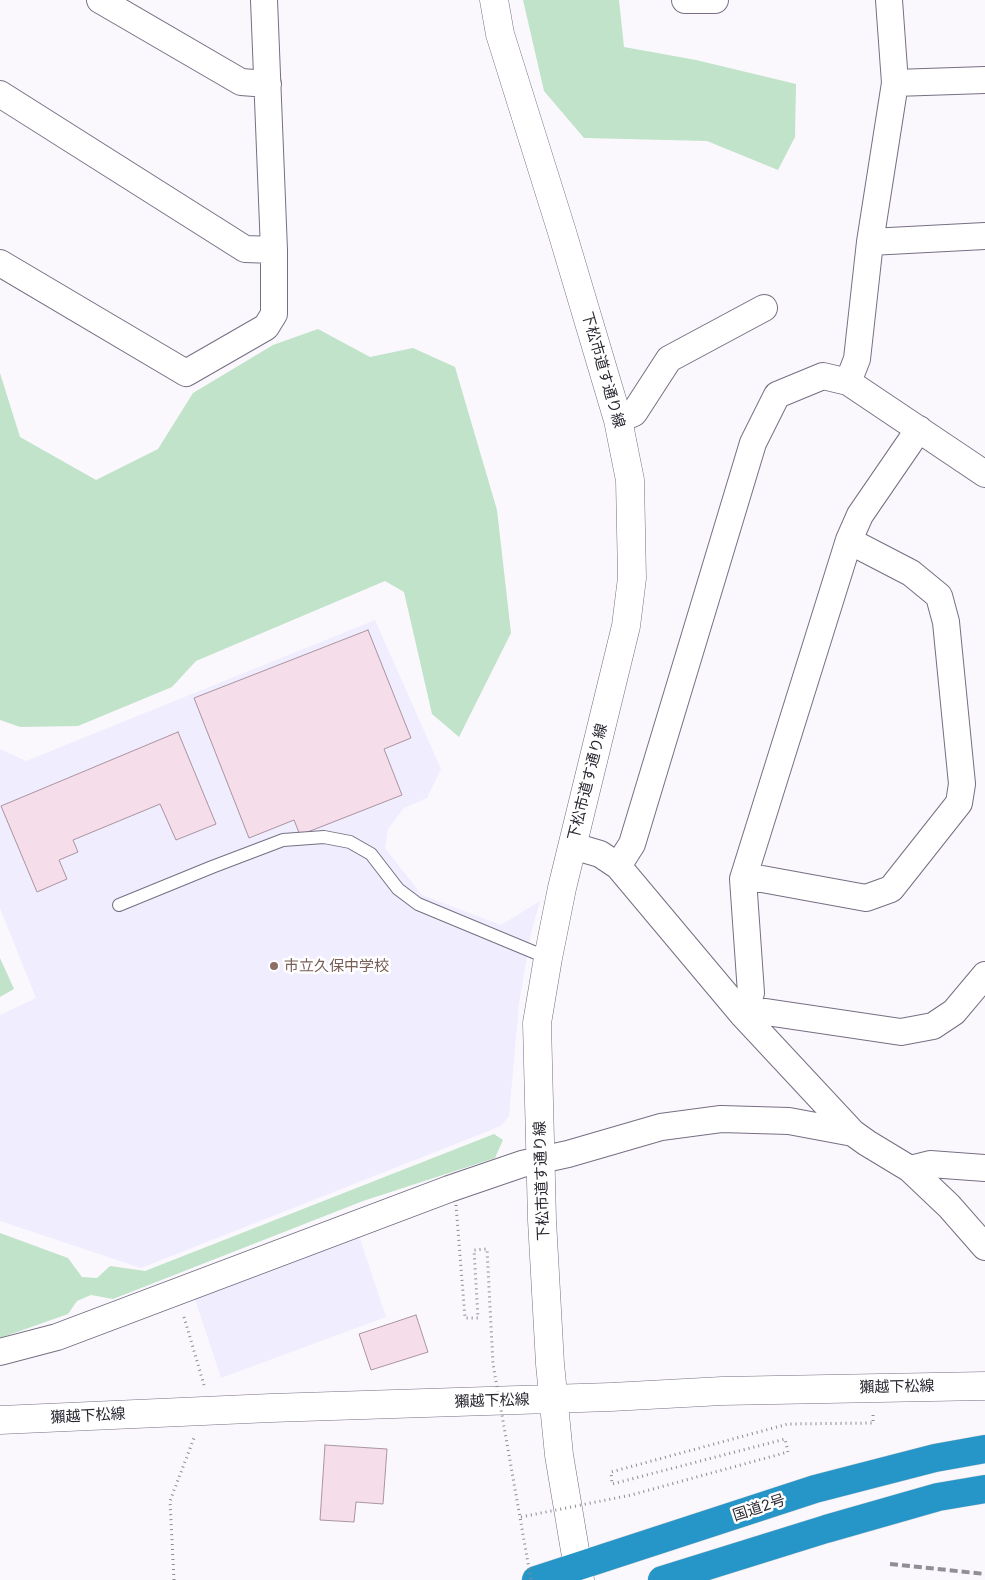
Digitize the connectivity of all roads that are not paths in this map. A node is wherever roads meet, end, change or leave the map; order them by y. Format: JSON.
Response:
{"nodes":[{"id":1,"x":100,"y":0,"type":"edge"},
{"id":2,"x":264,"y":0,"type":"edge"},
{"id":3,"x":494,"y":0,"type":"edge"},
{"id":4,"x":685,"y":0,"type":"edge"},
{"id":5,"x":715,"y":0,"type":"edge"},
{"id":6,"x":889,"y":0,"type":"edge"},
{"id":7,"x":985,"y":80,"type":"edge"},
{"id":8,"x":268,"y":84,"type":"junction"},
{"id":9,"x":895,"y":84,"type":"junction"},
{"id":10,"x":0,"y":94,"type":"edge"},
{"id":11,"x":985,"y":236,"type":"edge"},
{"id":12,"x":870,"y":242,"type":"junction"},
{"id":13,"x":274,"y":250,"type":"junction"},
{"id":14,"x":0,"y":263,"type":"edge"},
{"id":15,"x":764,"y":308,"type":"dead end"},
{"id":16,"x":848,"y":382,"type":"junction"},
{"id":17,"x":618,"y":420,"type":"junction"},
{"id":18,"x":919,"y":429,"type":"junction"},
{"id":19,"x":985,"y":474,"type":"edge"},
{"id":20,"x":849,"y":540,"type":"junction"},
{"id":21,"x":573,"y":846,"type":"junction"},
{"id":22,"x":618,"y":866,"type":"junction"},
{"id":23,"x":743,"y":880,"type":"junction"},
{"id":24,"x":119,"y":905,"type":"dead end"},
{"id":25,"x":548,"y":958,"type":"junction"},
{"id":26,"x":985,"y":975,"type":"edge"},
{"id":27,"x":743,"y":1015,"type":"junction"},
{"id":28,"x":853,"y":1132,"type":"junction"},
{"id":29,"x":541,"y":1159,"type":"junction"},
{"id":30,"x":985,"y":1168,"type":"edge"},
{"id":31,"x":910,"y":1169,"type":"junction"},
{"id":32,"x":985,"y":1247,"type":"edge"},
{"id":33,"x":0,"y":1352,"type":"edge"},
{"id":34,"x":985,"y":1386,"type":"edge"},
{"id":35,"x":553,"y":1399,"type":"junction"},
{"id":36,"x":0,"y":1420,"type":"edge"},
{"id":37,"x":985,"y":1448,"type":"edge"},
{"id":38,"x":985,"y":1489,"type":"edge"},
{"id":39,"x":579,"y":1573,"type":"edge"},
{"id":40,"x":536,"y":1580,"type":"edge"},
{"id":41,"x":662,"y":1580,"type":"edge"}],
"edges":[{"from":1,"to":8,"type":"street"},
{"from":2,"to":8,"type":"street"},
{"from":3,"to":17,"type":"street","name":"下松市道す通り線"},
{"from":4,"to":5,"type":"street"},
{"from":6,"to":9,"type":"street"},
{"from":7,"to":9,"type":"street"},
{"from":8,"to":13,"type":"street"},
{"from":9,"to":12,"type":"street"},
{"from":10,"to":13,"type":"street"},
{"from":11,"to":12,"type":"street"},
{"from":12,"to":16,"type":"street"},
{"from":13,"to":14,"type":"street"},
{"from":15,"to":17,"type":"street"},
{"from":16,"to":18,"type":"street"},
{"from":16,"to":22,"type":"street"},
{"from":17,"to":21,"type":"street","name":"下松市道す通り線"},
{"from":18,"to":19,"type":"street"},
{"from":18,"to":20,"type":"street"},
{"from":20,"to":23,"type":"street"},
{"from":20,"to":23,"type":"street"},
{"from":21,"to":22,"type":"street"},
{"from":21,"to":25,"type":"street","name":"下松市道す通り線"},
{"from":22,"to":27,"type":"street"},
{"from":23,"to":27,"type":"street"},
{"from":24,"to":25,"type":"lane"},
{"from":25,"to":29,"type":"street","name":"下松市道す通り線"},
{"from":26,"to":27,"type":"street"},
{"from":27,"to":28,"type":"street"},
{"from":28,"to":29,"type":"street"},
{"from":28,"to":31,"type":"street"},
{"from":29,"to":33,"type":"street"},
{"from":29,"to":35,"type":"street","name":"下松市道す通り線"},
{"from":30,"to":31,"type":"street"},
{"from":31,"to":32,"type":"street"},
{"from":34,"to":35,"type":"street","name":"獺越下松線"},
{"from":35,"to":36,"type":"street","name":"獺越下松線"},
{"from":35,"to":39,"type":"street","name":"下松市道す通り線"},
{"from":37,"to":39,"type":"highway","name":"国道2号"},
{"from":38,"to":41,"type":"highway"},
{"from":39,"to":40,"type":"highway","name":"国道2号"}]}
